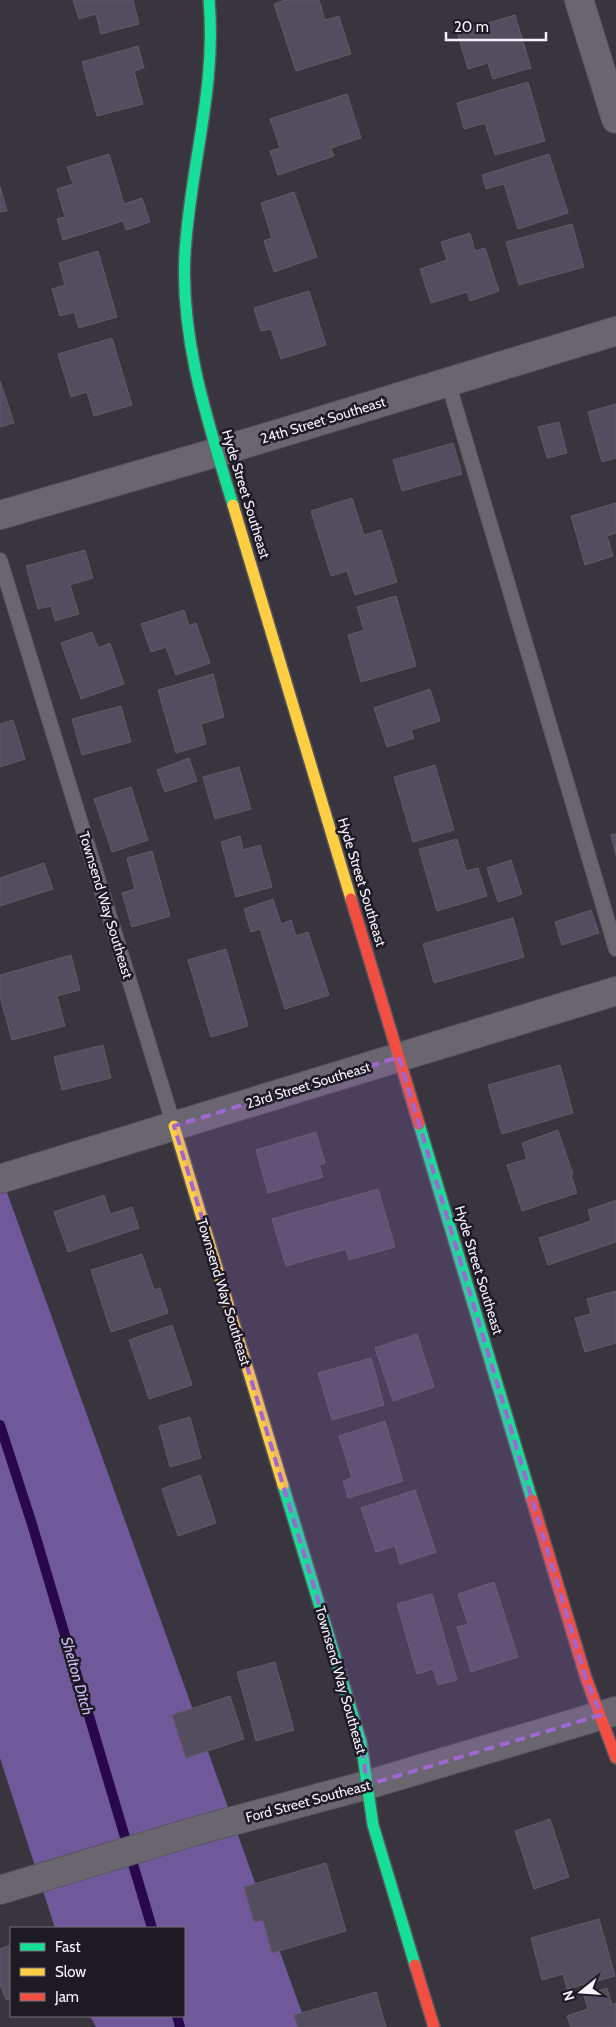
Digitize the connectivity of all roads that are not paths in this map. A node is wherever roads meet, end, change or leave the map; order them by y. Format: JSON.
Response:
{"nodes":[{"id":1,"x":209,"y":0,"type":"edge"},
{"id":2,"x":579,"y":0,"type":"edge"},
{"id":3,"x":616,"y":120,"type":"edge"},
{"id":4,"x":616,"y":331,"type":"edge"},
{"id":5,"x":448,"y":382,"type":"junction"},
{"id":6,"x":218,"y":452,"type":"junction"},
{"id":7,"x":0,"y":515,"type":"edge"},
{"id":8,"x":0,"y":560,"type":"edge"},
{"id":9,"x":616,"y":949,"type":"edge"},
{"id":10,"x":616,"y":991,"type":"edge"},
{"id":11,"x":399,"y":1057,"type":"junction"},
{"id":12,"x":174,"y":1126,"type":"junction"},
{"id":13,"x":0,"y":1179,"type":"edge"},
{"id":14,"x":609,"y":1713,"type":"edge"},
{"id":15,"x":616,"y":1758,"type":"edge"},
{"id":16,"x":367,"y":1785,"type":"junction"},
{"id":17,"x":0,"y":1890,"type":"edge"},
{"id":18,"x":434,"y":2027,"type":"edge"}],
"edges":[{"from":1,"to":6,"type":"street","name":"Hyde Street Southeast"},
{"from":2,"to":3,"type":"street"},
{"from":4,"to":5,"type":"street","name":"24th Street Southeast"},
{"from":5,"to":6,"type":"street","name":"24th Street Southeast"},
{"from":5,"to":9,"type":"lane"},
{"from":6,"to":7,"type":"street","name":"24th Street Southeast"},
{"from":6,"to":11,"type":"street","name":"Hyde Street Southeast"},
{"from":8,"to":12,"type":"lane","name":"Townsend Way Southeast"},
{"from":10,"to":11,"type":"street","name":"23rd Street Southeast"},
{"from":11,"to":12,"type":"street","name":"23rd Street Southeast"},
{"from":11,"to":14,"type":"street","name":"Hyde Street Southeast"},
{"from":12,"to":13,"type":"street","name":"23rd Street Southeast"},
{"from":12,"to":16,"type":"street","name":"Townsend Way Southeast"},
{"from":14,"to":15,"type":"street","name":"Hyde Street Southeast"},
{"from":14,"to":16,"type":"street","name":"Ford Street Southeast"},
{"from":16,"to":17,"type":"street","name":"Ford Street Southeast"},
{"from":16,"to":18,"type":"street","name":"Townsend Way Southeast"}]}
